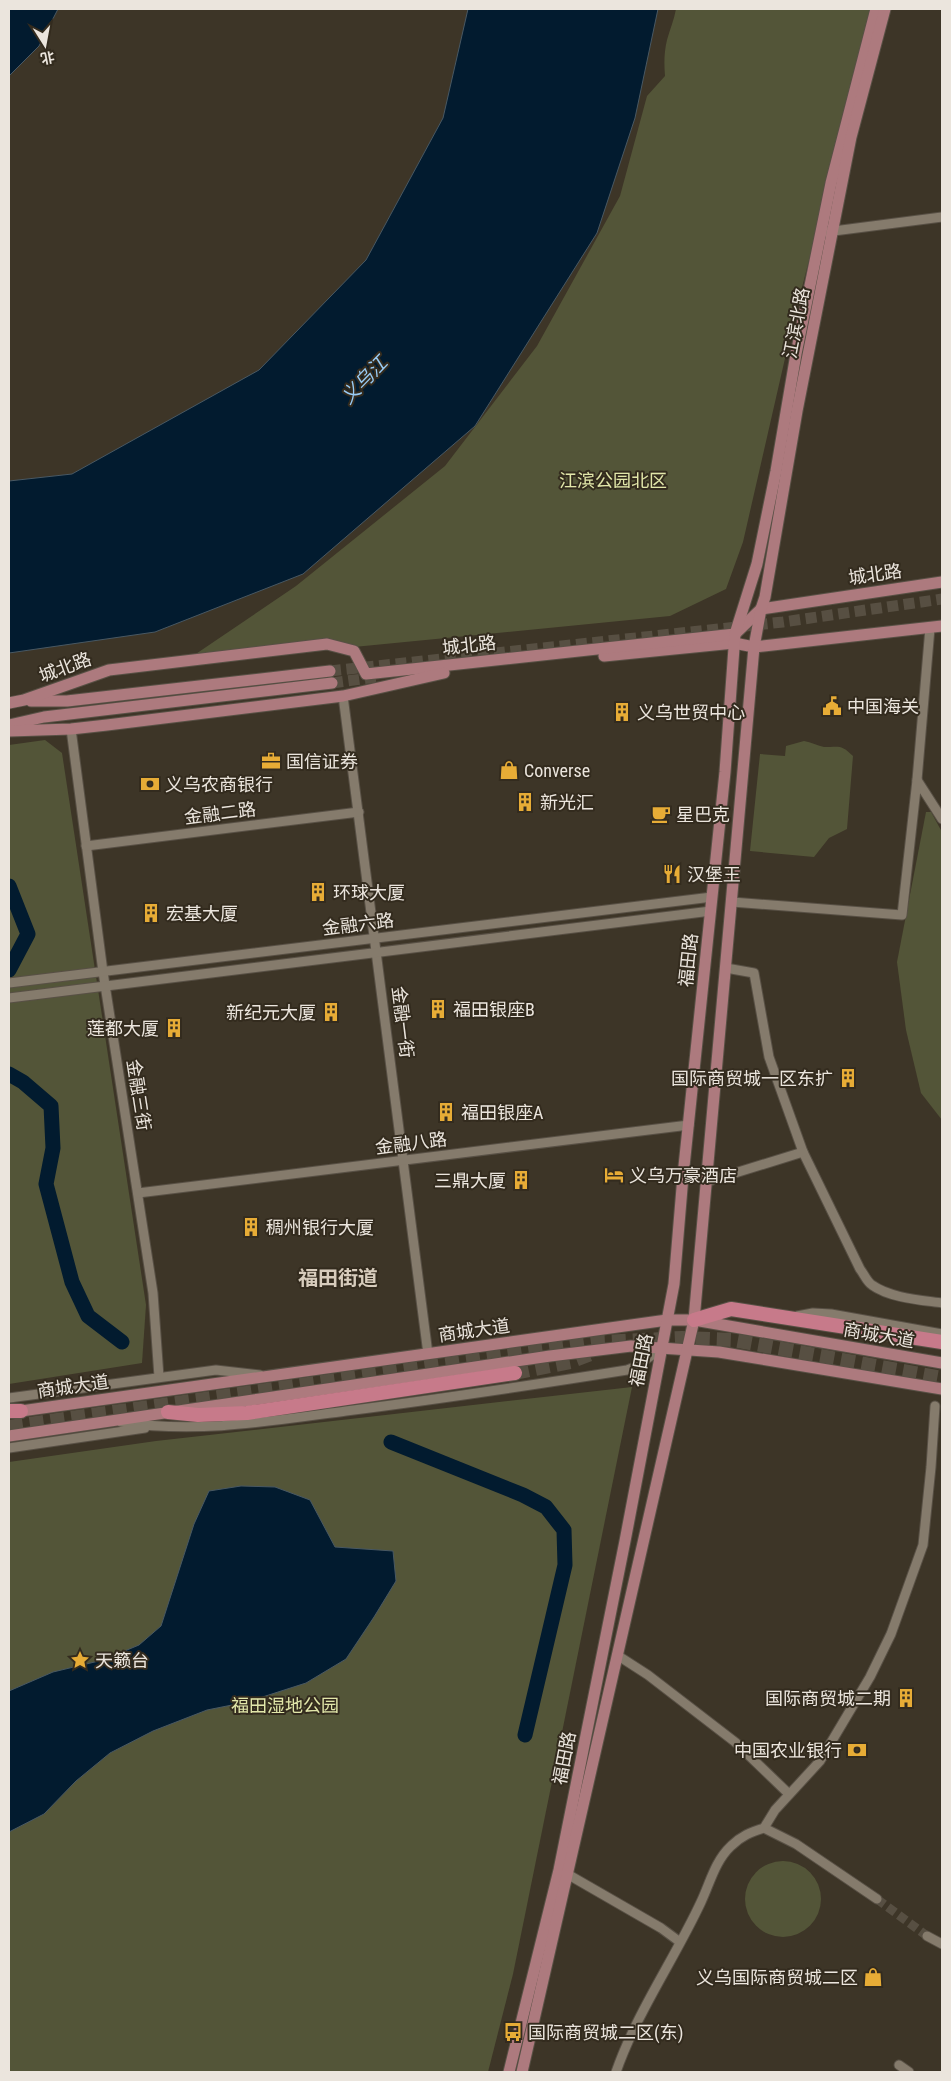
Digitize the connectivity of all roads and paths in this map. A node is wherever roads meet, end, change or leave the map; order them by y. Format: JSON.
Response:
{"nodes":[{"id":1,"x":876,"y":9,"type":"edge"},
{"id":2,"x":885,"y":9,"type":"edge"},
{"id":3,"x":942,"y":217,"type":"edge"},
{"id":4,"x":827,"y":232,"type":"junction"},
{"id":5,"x":942,"y":582,"type":"edge"},
{"id":6,"x":761,"y":608,"type":"junction"},
{"id":7,"x":942,"y":626,"type":"edge"},
{"id":8,"x":930,"y":628,"type":"junction"},
{"id":9,"x":734,"y":639,"type":"junction"},
{"id":10,"x":754,"y":647,"type":"junction"},
{"id":11,"x":343,"y":696,"type":"junction"},
{"id":12,"x":24,"y":700,"type":"junction"},
{"id":13,"x":9,"y":703,"type":"edge"},
{"id":14,"x":9,"y":725,"type":"edge"},
{"id":15,"x":71,"y":729,"type":"junction"},
{"id":16,"x":9,"y":731,"type":"edge"},
{"id":17,"x":917,"y":780,"type":"junction"},
{"id":18,"x":359,"y":812,"type":"junction"},
{"id":19,"x":942,"y":819,"type":"edge"},
{"id":20,"x":86,"y":846,"type":"junction"},
{"id":21,"x":712,"y":897,"type":"junction"},
{"id":22,"x":732,"y":902,"type":"junction"},
{"id":23,"x":711,"y":911,"type":"junction"},
{"id":24,"x":376,"y":938,"type":"junction"},
{"id":25,"x":377,"y":953,"type":"junction"},
{"id":26,"x":726,"y":968,"type":"junction"},
{"id":27,"x":103,"y":972,"type":"junction"},
{"id":28,"x":9,"y":983,"type":"edge"},
{"id":29,"x":105,"y":986,"type":"junction"},
{"id":30,"x":9,"y":998,"type":"edge"},
{"id":31,"x":689,"y":1125,"type":"junction"},
{"id":32,"x":803,"y":1152,"type":"junction"},
{"id":33,"x":404,"y":1160,"type":"junction"},
{"id":34,"x":706,"y":1182,"type":"junction"},
{"id":35,"x":138,"y":1193,"type":"junction"},
{"id":36,"x":942,"y":1303,"type":"edge"},
{"id":37,"x":782,"y":1318,"type":"junction"},
{"id":38,"x":667,"y":1320,"type":"junction"},
{"id":39,"x":694,"y":1320,"type":"junction"},
{"id":40,"x":942,"y":1334,"type":"edge"},
{"id":41,"x":942,"y":1342,"type":"edge"},
{"id":42,"x":661,"y":1349,"type":"junction"},
{"id":43,"x":687,"y":1350,"type":"junction"},
{"id":44,"x":428,"y":1354,"type":"junction"},
{"id":45,"x":942,"y":1363,"type":"edge"},
{"id":46,"x":515,"y":1374,"type":"tunnel mouth"},
{"id":47,"x":267,"y":1376,"type":"junction"},
{"id":48,"x":159,"y":1377,"type":"junction"},
{"id":49,"x":940,"y":1390,"type":"edge"},
{"id":50,"x":9,"y":1398,"type":"edge"},
{"id":51,"x":934,"y":1406,"type":"dead end"},
{"id":52,"x":13,"y":1412,"type":"edge"},
{"id":53,"x":168,"y":1412,"type":"junction"},
{"id":54,"x":111,"y":1420,"type":"junction"},
{"id":55,"x":154,"y":1427,"type":"junction"},
{"id":56,"x":9,"y":1436,"type":"edge"},
{"id":57,"x":9,"y":1448,"type":"edge"},
{"id":58,"x":617,"y":1655,"type":"junction"},
{"id":59,"x":789,"y":1794,"type":"junction"},
{"id":60,"x":764,"y":1828,"type":"junction"},
{"id":61,"x":563,"y":1872,"type":"junction"},
{"id":62,"x":877,"y":1899,"type":"tunnel mouth"},
{"id":63,"x":927,"y":1936,"type":"tunnel mouth"},
{"id":64,"x":680,"y":1942,"type":"junction"},
{"id":65,"x":942,"y":1944,"type":"edge"},
{"id":66,"x":899,"y":2065,"type":"dead end"},
{"id":67,"x":509,"y":2072,"type":"edge"},
{"id":68,"x":522,"y":2072,"type":"edge"},
{"id":69,"x":616,"y":2072,"type":"edge"},
{"id":70,"x":909,"y":2072,"type":"edge"}],
"edges":[{"from":1,"to":4,"type":"main road","name":"江滨北路"},
{"from":2,"to":4,"type":"main road","name":"江滨北路"},
{"from":3,"to":4,"type":"street"},
{"from":4,"to":6,"type":"main road","name":"江滨北路"},
{"from":4,"to":9,"type":"main road","name":"江滨北路"},
{"from":5,"to":6,"type":"main road","name":"城北路"},
{"from":6,"to":9,"type":"main road"},
{"from":6,"to":10,"type":"main road","name":"江滨北路"},
{"from":7,"to":8,"type":"main road","name":"城北路"},
{"from":8,"to":10,"type":"main road","name":"城北路"},
{"from":8,"to":17,"type":"street"},
{"from":9,"to":10,"type":"main road","name":"城北路"},
{"from":9,"to":11,"type":"main road","name":"城北路"},
{"from":9,"to":12,"type":"main road","name":"城北路"},
{"from":9,"to":21,"type":"main road","name":"福田路"},
{"from":10,"to":22,"type":"main road","name":"福田路"},
{"from":11,"to":15,"type":"main road","name":"城北路"},
{"from":11,"to":18,"type":"street","name":"金融一街"},
{"from":12,"to":13,"type":"main road","name":"城北路"},
{"from":12,"to":14,"type":"main road"},
{"from":15,"to":16,"type":"main road","name":"城北路"},
{"from":15,"to":20,"type":"street","name":"金融三街"},
{"from":17,"to":19,"type":"street"},
{"from":17,"to":22,"type":"street"},
{"from":18,"to":20,"type":"street","name":"金融二路"},
{"from":18,"to":24,"type":"street","name":"金融一街"},
{"from":20,"to":27,"type":"street","name":"金融三街"},
{"from":21,"to":23,"type":"main road","name":"福田路"},
{"from":21,"to":24,"type":"street","name":"金融六路"},
{"from":22,"to":26,"type":"main road","name":"福田路"},
{"from":23,"to":25,"type":"street","name":"金融六路"},
{"from":23,"to":31,"type":"main road","name":"福田路"},
{"from":24,"to":25,"type":"street","name":"金融一街"},
{"from":24,"to":27,"type":"street","name":"金融六路"},
{"from":25,"to":29,"type":"street","name":"金融六路"},
{"from":25,"to":33,"type":"street","name":"金融一街"},
{"from":26,"to":32,"type":"street"},
{"from":26,"to":34,"type":"main road","name":"福田路"},
{"from":27,"to":28,"type":"street","name":"金融六路"},
{"from":27,"to":29,"type":"street","name":"金融三街"},
{"from":29,"to":30,"type":"street","name":"金融六路"},
{"from":29,"to":35,"type":"street","name":"金融三街"},
{"from":31,"to":33,"type":"street","name":"金融八路"},
{"from":31,"to":38,"type":"main road","name":"福田路"},
{"from":32,"to":34,"type":"street"},
{"from":32,"to":36,"type":"street"},
{"from":33,"to":35,"type":"street","name":"金融八路"},
{"from":33,"to":44,"type":"street","name":"金融一街"},
{"from":34,"to":39,"type":"main road","name":"福田路"},
{"from":35,"to":48,"type":"street","name":"金融三街"},
{"from":37,"to":39,"type":"highway"},
{"from":37,"to":40,"type":"street"},
{"from":37,"to":41,"type":"highway"},
{"from":38,"to":39,"type":"main road","name":"商城大道"},
{"from":38,"to":42,"type":"main road","name":"福田路"},
{"from":38,"to":44,"type":"main road","name":"商城大道"},
{"from":39,"to":43,"type":"main road","name":"福田路"},
{"from":39,"to":45,"type":"main road","name":"商城大道"},
{"from":42,"to":43,"type":"main road","name":"商城大道"},
{"from":42,"to":53,"type":"main road","name":"商城大道"},
{"from":42,"to":55,"type":"street"},
{"from":42,"to":61,"type":"main road","name":"福田路"},
{"from":43,"to":49,"type":"main road","name":"商城大道"},
{"from":43,"to":58,"type":"main road","name":"福田路"},
{"from":44,"to":47,"type":"main road","name":"商城大道"},
{"from":46,"to":53,"type":"highway"},
{"from":47,"to":48,"type":"street"},
{"from":47,"to":52,"type":"main road","name":"商城大道"},
{"from":48,"to":50,"type":"street"},
{"from":51,"to":59,"type":"street"},
{"from":53,"to":54,"type":"main road","name":"商城大道"},
{"from":54,"to":55,"type":"street"},
{"from":54,"to":56,"type":"main road","name":"商城大道"},
{"from":55,"to":57,"type":"street"},
{"from":58,"to":59,"type":"street"},
{"from":58,"to":61,"type":"main road","name":"福田路"},
{"from":59,"to":60,"type":"street"},
{"from":60,"to":62,"type":"street"},
{"from":60,"to":64,"type":"street"},
{"from":61,"to":64,"type":"street"},
{"from":61,"to":67,"type":"main road","name":"福田路"},
{"from":61,"to":68,"type":"main road","name":"福田路"},
{"from":63,"to":65,"type":"street"},
{"from":64,"to":69,"type":"street"},
{"from":66,"to":70,"type":"street"}]}
